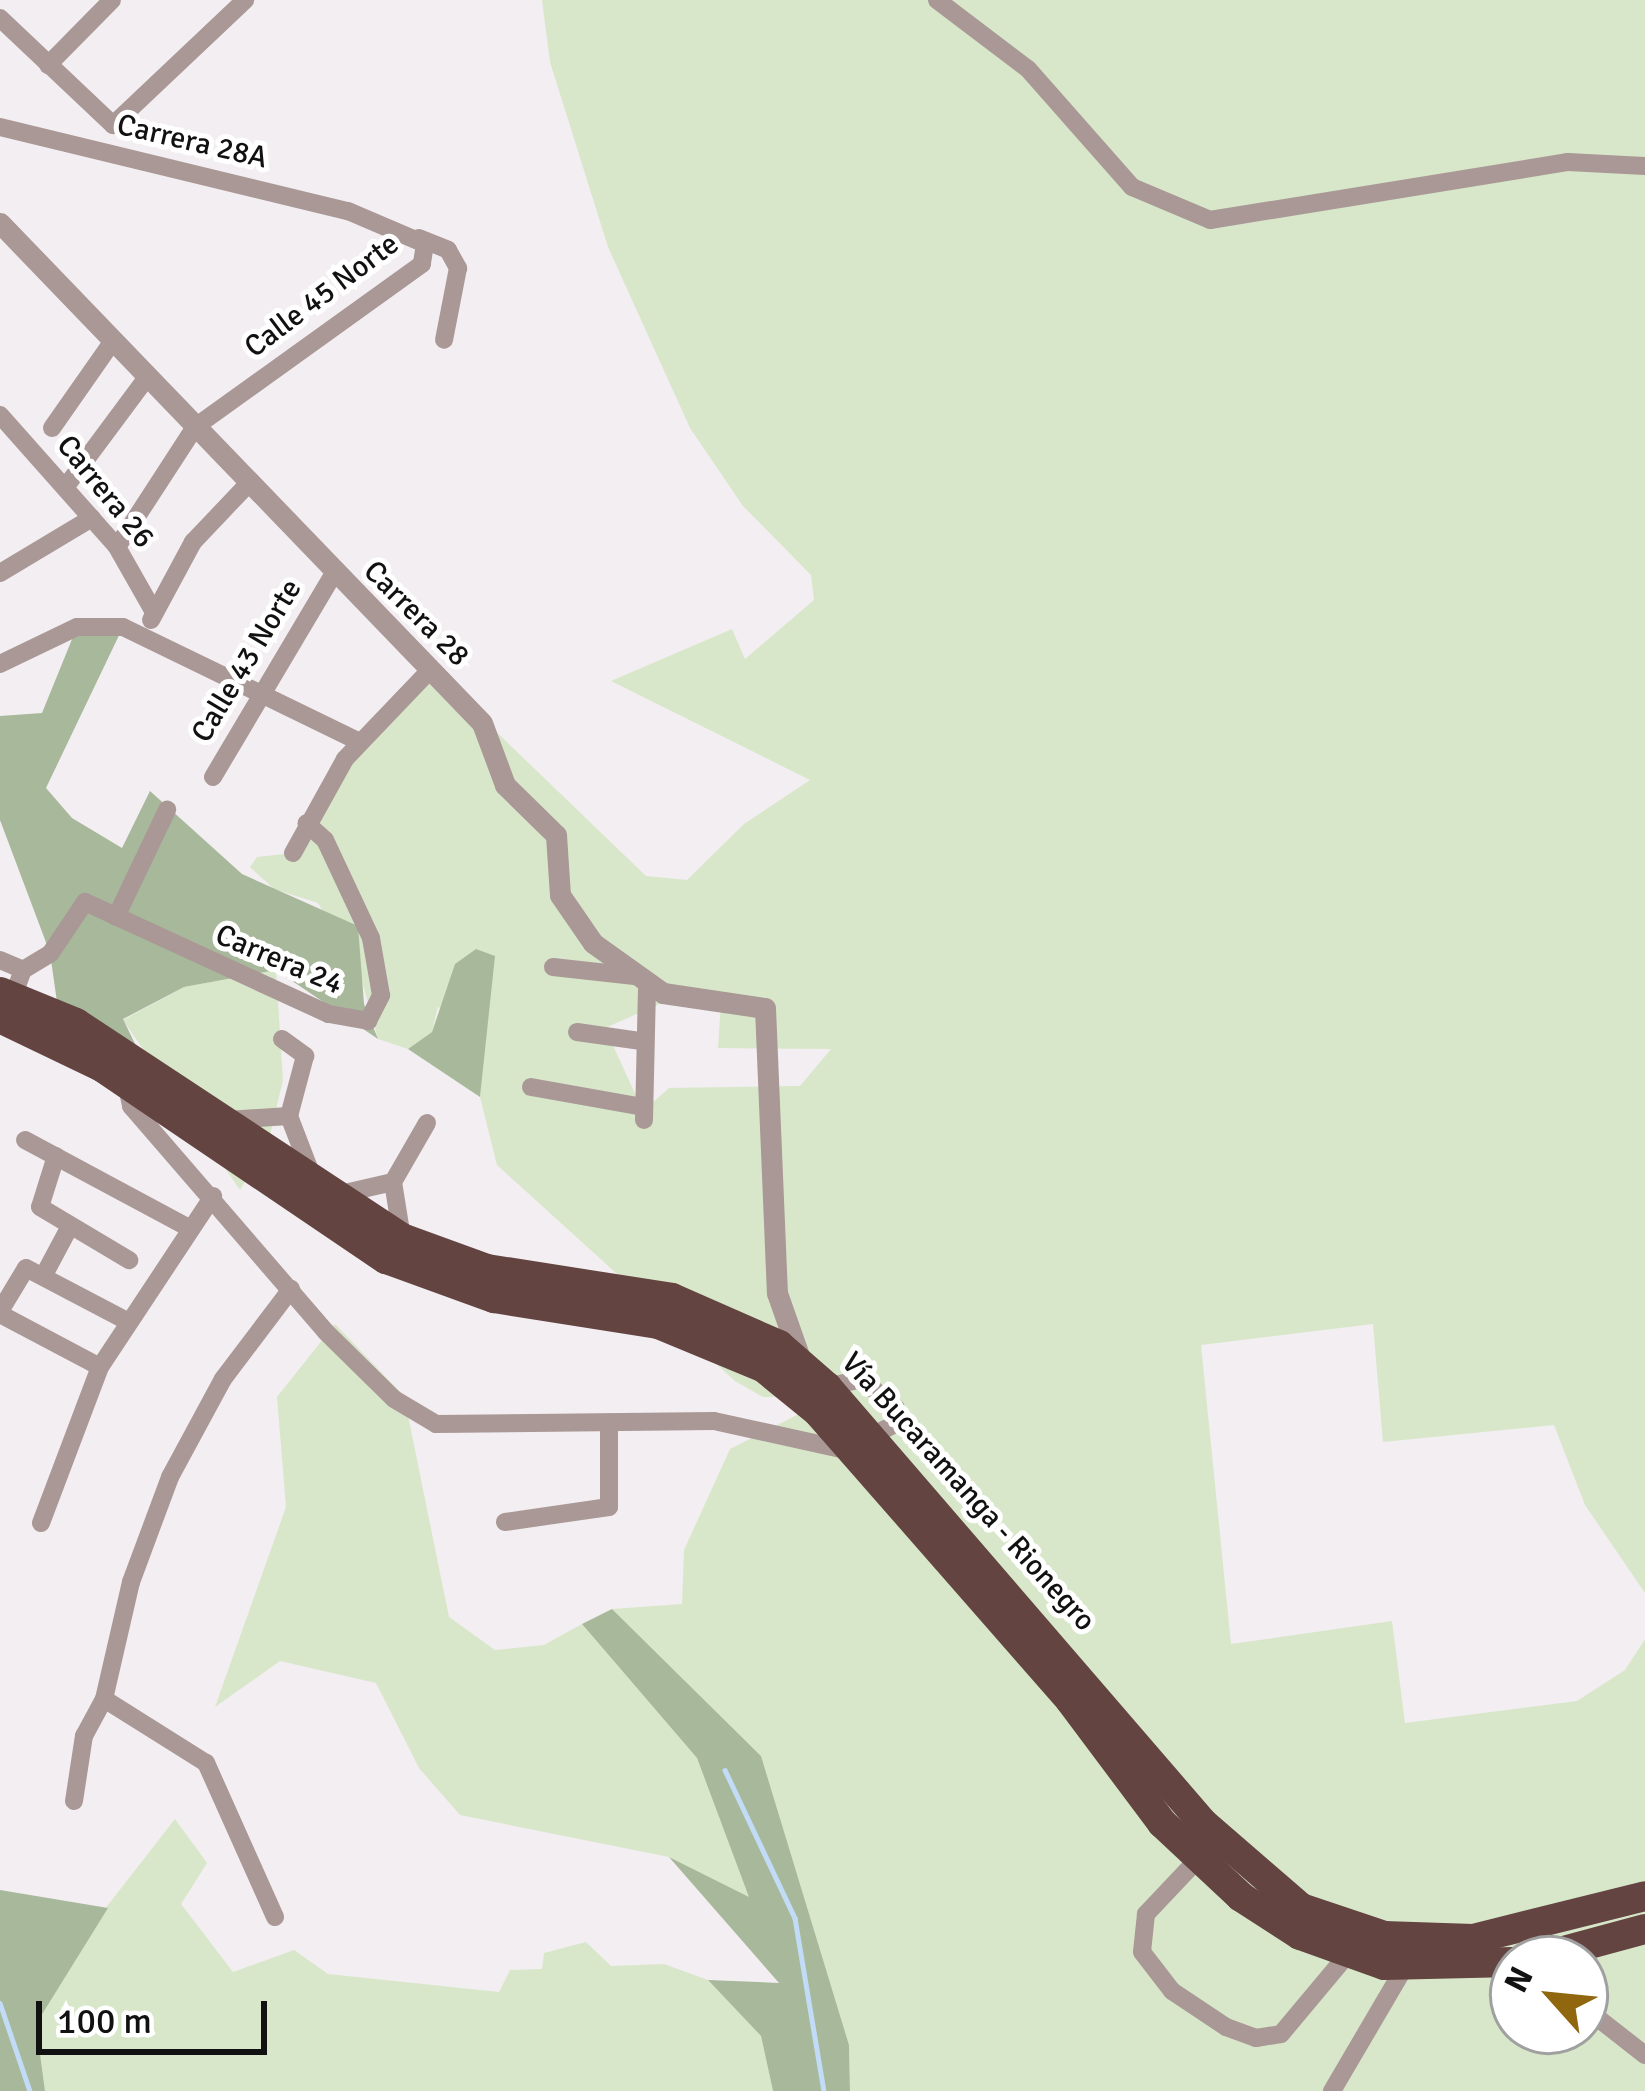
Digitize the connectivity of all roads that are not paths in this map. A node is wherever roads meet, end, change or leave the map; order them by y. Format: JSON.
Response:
{"nodes":[{"id":1,"x":112,"y":0,"type":"edge"},
{"id":2,"x":245,"y":0,"type":"edge"},
{"id":3,"x":937,"y":0,"type":"edge"},
{"id":4,"x":0,"y":18,"type":"edge"},
{"id":5,"x":48,"y":65,"type":"junction"},
{"id":6,"x":0,"y":127,"type":"edge"},
{"id":7,"x":1645,"y":166,"type":"edge"},
{"id":8,"x":369,"y":218,"type":"joint"},
{"id":9,"x":0,"y":223,"type":"edge"},
{"id":10,"x":419,"y":238,"type":"junction"},
{"id":11,"x":8,"y":240,"type":"edge"},
{"id":12,"x":444,"y":340,"type":"dead end"},
{"id":13,"x":113,"y":341,"type":"junction"},
{"id":14,"x":148,"y":376,"type":"junction"},
{"id":15,"x":0,"y":415,"type":"edge"},
{"id":16,"x":196,"y":427,"type":"junction"},
{"id":17,"x":52,"y":428,"type":"dead end"},
{"id":18,"x":248,"y":484,"type":"junction"},
{"id":19,"x":67,"y":485,"type":"junction"},
{"id":20,"x":92,"y":518,"type":"junction"},
{"id":21,"x":117,"y":548,"type":"junction"},
{"id":22,"x":0,"y":573,"type":"edge"},
{"id":23,"x":333,"y":575,"type":"junction"},
{"id":24,"x":154,"y":612,"type":"junction"},
{"id":25,"x":147,"y":633,"type":"junction"},
{"id":26,"x":0,"y":664,"type":"edge"},
{"id":27,"x":431,"y":669,"type":"junction"},
{"id":28,"x":260,"y":691,"type":"junction"},
{"id":29,"x":360,"y":742,"type":"junction"},
{"id":30,"x":213,"y":777,"type":"dead end"},
{"id":31,"x":166,"y":810,"type":"dead end"},
{"id":32,"x":306,"y":823,"type":"junction"},
{"id":33,"x":292,"y":853,"type":"dead end"},
{"id":34,"x":116,"y":917,"type":"junction"},
{"id":35,"x":0,"y":960,"type":"edge"},
{"id":36,"x":553,"y":967,"type":"dead end"},
{"id":37,"x":641,"y":980,"type":"junction"},
{"id":38,"x":9,"y":994,"type":"edge"},
{"id":39,"x":577,"y":1032,"type":"dead end"},
{"id":40,"x":282,"y":1039,"type":"dead end"},
{"id":41,"x":641,"y":1042,"type":"junction"},
{"id":42,"x":126,"y":1082,"type":"junction"},
{"id":43,"x":531,"y":1087,"type":"dead end"},
{"id":44,"x":289,"y":1116,"type":"junction"},
{"id":45,"x":227,"y":1120,"type":"junction"},
{"id":46,"x":427,"y":1123,"type":"dead end"},
{"id":47,"x":25,"y":1140,"type":"dead end"},
{"id":48,"x":56,"y":1156,"type":"junction"},
{"id":49,"x":393,"y":1182,"type":"junction"},
{"id":50,"x":324,"y":1188,"type":"junction"},
{"id":51,"x":213,"y":1196,"type":"junction"},
{"id":52,"x":69,"y":1228,"type":"junction"},
{"id":53,"x":191,"y":1228,"type":"junction"},
{"id":54,"x":402,"y":1238,"type":"junction"},
{"id":55,"x":129,"y":1260,"type":"dead end"},
{"id":56,"x":44,"y":1275,"type":"junction"},
{"id":57,"x":7,"y":1277,"type":"edge"},
{"id":58,"x":291,"y":1289,"type":"junction"},
{"id":59,"x":777,"y":1293,"type":"junction"},
{"id":60,"x":0,"y":1313,"type":"edge"},
{"id":61,"x":127,"y":1321,"type":"junction"},
{"id":62,"x":752,"y":1329,"type":"junction"},
{"id":63,"x":802,"y":1363,"type":"junction"},
{"id":64,"x":100,"y":1367,"type":"junction"},
{"id":65,"x":609,"y":1423,"type":"junction"},
{"id":66,"x":860,"y":1444,"type":"junction"},
{"id":67,"x":505,"y":1522,"type":"dead end"},
{"id":68,"x":41,"y":1523,"type":"dead end"},
{"id":69,"x":104,"y":1699,"type":"junction"},
{"id":70,"x":74,"y":1801,"type":"dead end"},
{"id":71,"x":1198,"y":1859,"type":"junction"},
{"id":72,"x":1645,"y":1895,"type":"edge"},
{"id":73,"x":275,"y":1917,"type":"dead end"},
{"id":74,"x":1645,"y":1929,"type":"edge"},
{"id":75,"x":1609,"y":1940,"type":"edge"},
{"id":76,"x":1347,"y":1955,"type":"junction"},
{"id":77,"x":1489,"y":1964,"type":"edge"},
{"id":78,"x":1403,"y":1970,"type":"junction"},
{"id":79,"x":1609,"y":2027,"type":"edge"},
{"id":80,"x":1645,"y":2055,"type":"edge"},
{"id":81,"x":1332,"y":2091,"type":"edge"}],
"edges":[{"from":1,"to":5,"type":"street"},
{"from":2,"to":5,"type":"street"},
{"from":3,"to":7,"type":"street"},
{"from":4,"to":5,"type":"street"},
{"from":6,"to":8,"type":"street","name":"Carrera 28A"},
{"from":8,"to":10,"type":"street","name":"Calle 45 Norte"},
{"from":9,"to":11,"type":"street","name":"Carrera 28"},
{"from":10,"to":12,"type":"street"},
{"from":10,"to":16,"type":"street","name":"Calle 45 Norte"},
{"from":11,"to":13,"type":"street","name":"Carrera 28"},
{"from":13,"to":14,"type":"street","name":"Carrera 28"},
{"from":13,"to":17,"type":"street"},
{"from":14,"to":16,"type":"street","name":"Carrera 28"},
{"from":14,"to":19,"type":"street"},
{"from":15,"to":19,"type":"street","name":"Carrera 26"},
{"from":16,"to":18,"type":"street","name":"Carrera 28"},
{"from":16,"to":21,"type":"street"},
{"from":18,"to":23,"type":"street","name":"Carrera 28"},
{"from":18,"to":24,"type":"street"},
{"from":19,"to":20,"type":"street","name":"Carrera 26"},
{"from":20,"to":21,"type":"street","name":"Carrera 26"},
{"from":20,"to":22,"type":"street"},
{"from":21,"to":24,"type":"street","name":"Carrera 26"},
{"from":23,"to":27,"type":"street","name":"Carrera 28"},
{"from":23,"to":28,"type":"street","name":"Calle 43 Norte"},
{"from":24,"to":25,"type":"street"},
{"from":25,"to":26,"type":"street"},
{"from":25,"to":28,"type":"street"},
{"from":27,"to":29,"type":"street"},
{"from":27,"to":37,"type":"street","name":"Carrera 28"},
{"from":28,"to":29,"type":"street"},
{"from":28,"to":30,"type":"street","name":"Calle 43 Norte"},
{"from":29,"to":32,"type":"street"},
{"from":31,"to":34,"type":"street"},
{"from":32,"to":33,"type":"street"},
{"from":32,"to":34,"type":"street","name":"Carrera 24"},
{"from":34,"to":38,"type":"street","name":"Carrera 24"},
{"from":35,"to":38,"type":"street"},
{"from":36,"to":37,"type":"street"},
{"from":37,"to":41,"type":"street"},
{"from":37,"to":59,"type":"street","name":"Carrera 28"},
{"from":38,"to":42,"type":"highway","name":"Vía Bucaramanga - Rionegro"},
{"from":38,"to":45,"type":"highway","name":"Vía Bucaramanga - Rionegro"},
{"from":39,"to":41,"type":"street"},
{"from":40,"to":44,"type":"street"},
{"from":41,"to":43,"type":"street"},
{"from":42,"to":51,"type":"street"},
{"from":42,"to":66,"type":"highway","name":"Vía Bucaramanga - Rionegro"},
{"from":44,"to":45,"type":"street"},
{"from":44,"to":50,"type":"street"},
{"from":45,"to":50,"type":"highway","name":"Vía Bucaramanga - Rionegro"},
{"from":46,"to":49,"type":"street"},
{"from":47,"to":48,"type":"street"},
{"from":48,"to":52,"type":"street"},
{"from":48,"to":53,"type":"street"},
{"from":49,"to":50,"type":"street"},
{"from":49,"to":54,"type":"street"},
{"from":50,"to":54,"type":"highway","name":"Vía Bucaramanga - Rionegro"},
{"from":51,"to":53,"type":"street"},
{"from":51,"to":58,"type":"street"},
{"from":52,"to":55,"type":"street"},
{"from":52,"to":56,"type":"street"},
{"from":53,"to":61,"type":"street"},
{"from":54,"to":62,"type":"highway","name":"Vía Bucaramanga - Rionegro"},
{"from":56,"to":57,"type":"street"},
{"from":56,"to":61,"type":"street"},
{"from":57,"to":60,"type":"street"},
{"from":58,"to":65,"type":"street"},
{"from":58,"to":69,"type":"street"},
{"from":59,"to":62,"type":"street"},
{"from":59,"to":63,"type":"street"},
{"from":60,"to":64,"type":"street"},
{"from":61,"to":64,"type":"street"},
{"from":62,"to":63,"type":"highway","name":"Vía Bucaramanga - Rionegro"},
{"from":63,"to":66,"type":"highway","name":"Vía Bucaramanga - Rionegro"},
{"from":64,"to":68,"type":"street"},
{"from":65,"to":66,"type":"street"},
{"from":65,"to":67,"type":"street"},
{"from":66,"to":71,"type":"highway","name":"Vía Bucaramanga - Rionegro"},
{"from":66,"to":72,"type":"highway","name":"Vía Bucaramanga - Rionegro"},
{"from":69,"to":70,"type":"street"},
{"from":69,"to":73,"type":"street"},
{"from":71,"to":76,"type":"highway","name":"Vía Bucaramanga - Rionegro"},
{"from":71,"to":76,"type":"street"},
{"from":74,"to":75,"type":"highway"},
{"from":76,"to":78,"type":"highway","name":"Vía Bucaramanga - Rionegro"},
{"from":77,"to":78,"type":"highway","name":"Vía Bucaramanga - Rionegro"},
{"from":78,"to":81,"type":"street"},
{"from":79,"to":80,"type":"street"}]}
